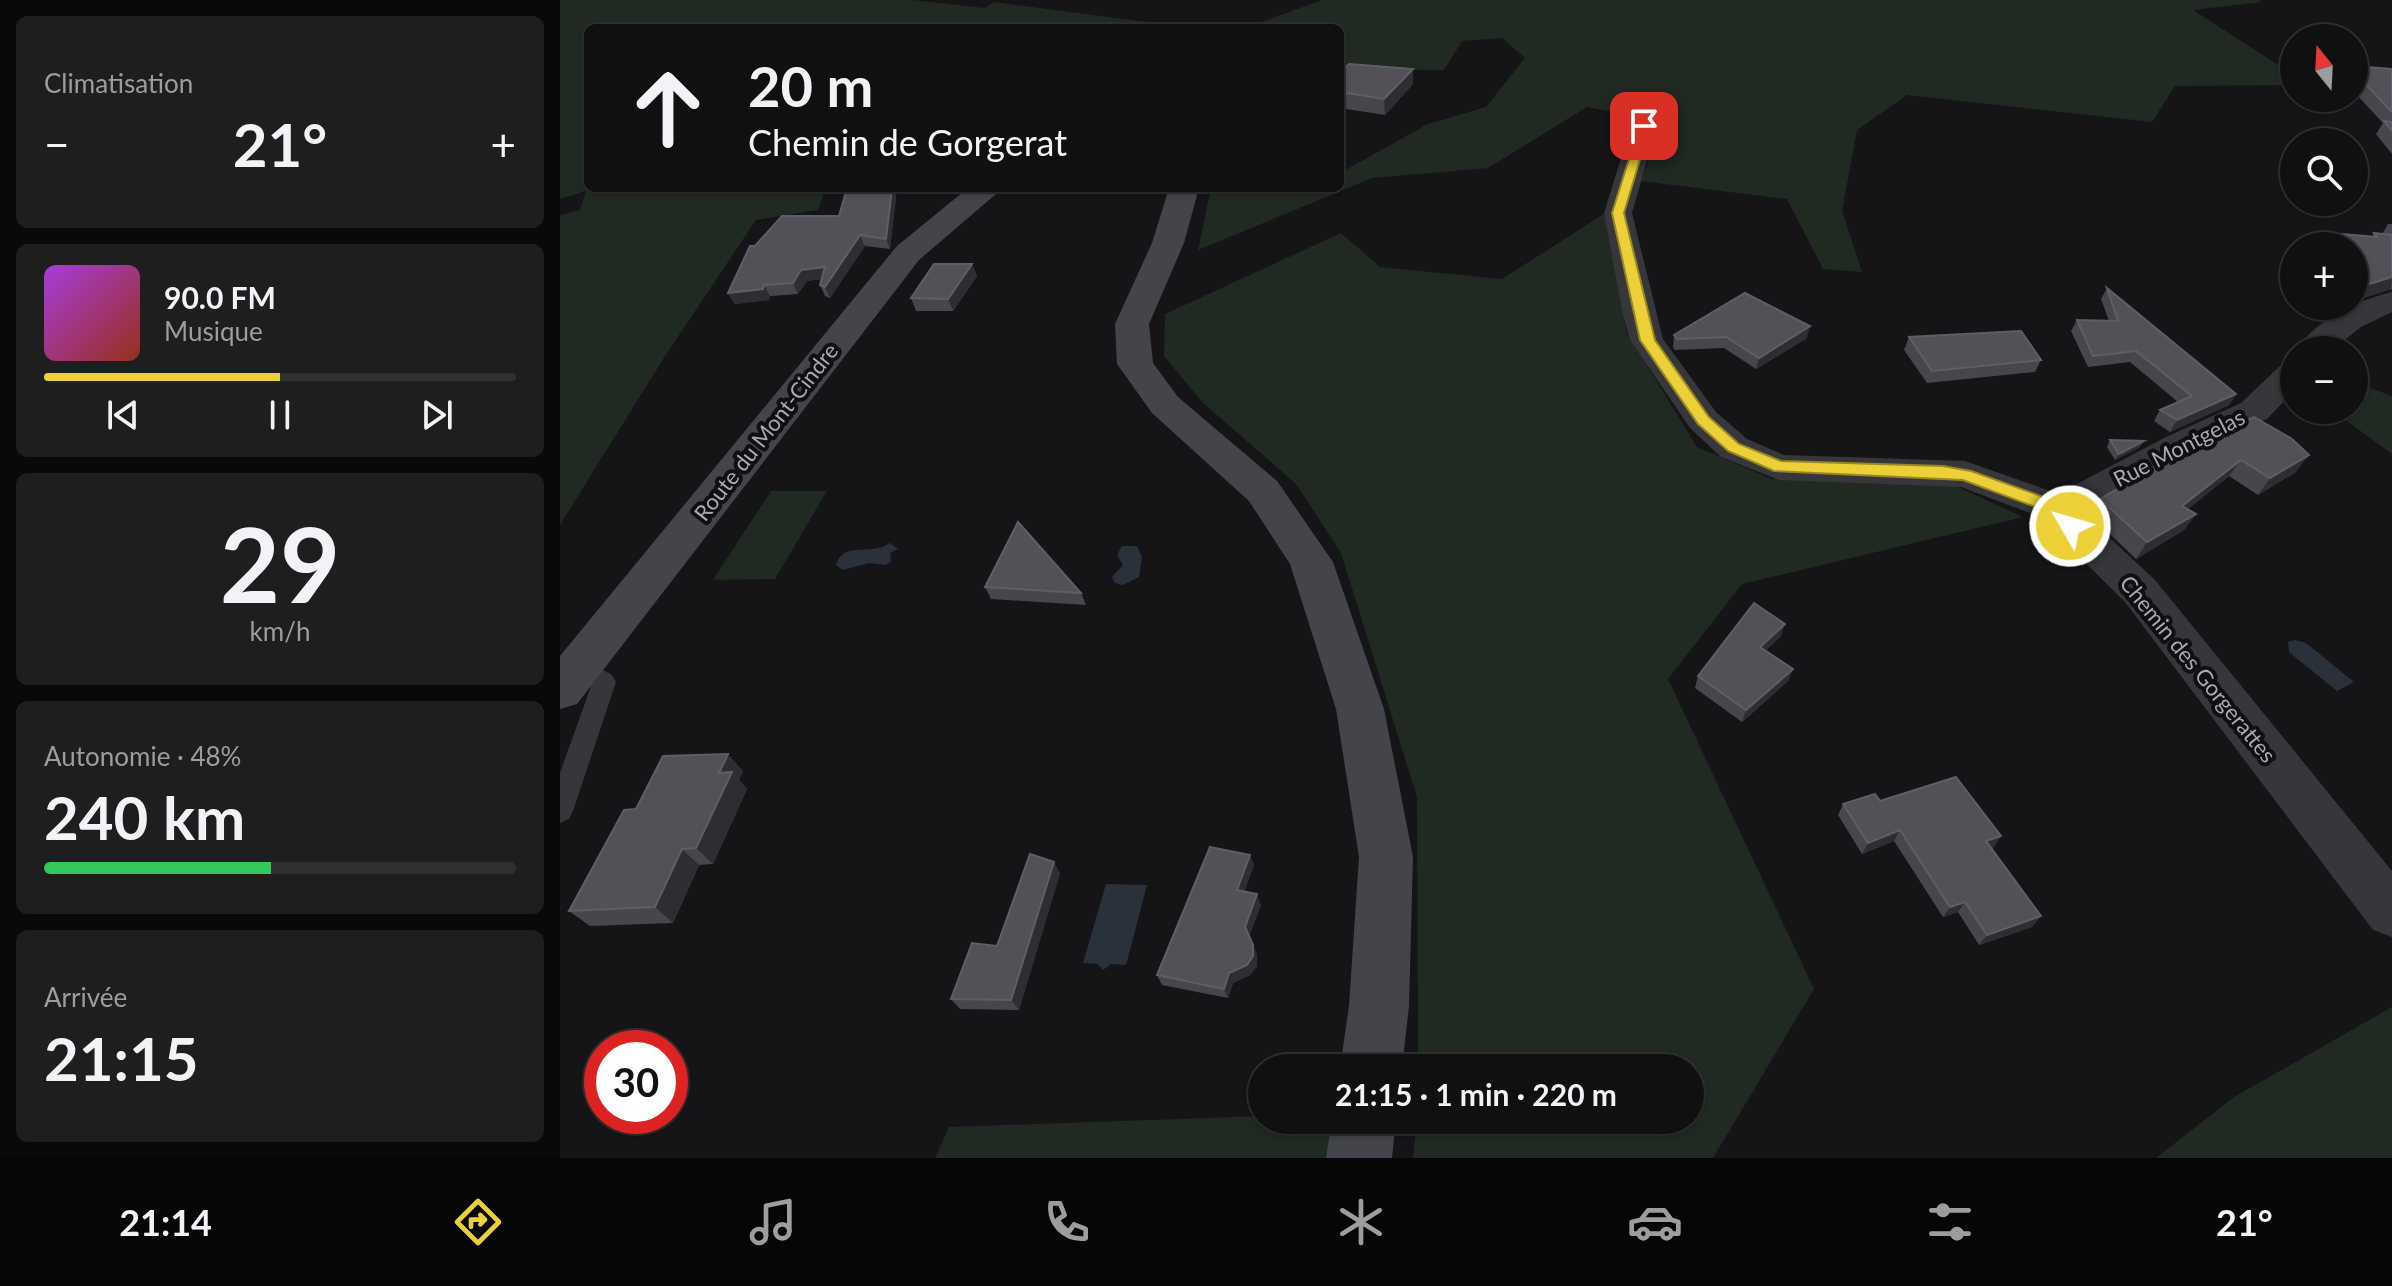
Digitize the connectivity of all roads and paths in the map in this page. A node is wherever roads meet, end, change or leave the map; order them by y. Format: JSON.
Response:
{"nodes":[{"id":1,"x":1644,"y":126,"type":"dead end"},
{"id":2,"x":982,"y":192,"type":"edge"},
{"id":3,"x":1183,"y":192,"type":"edge"},
{"id":4,"x":2392,"y":302,"type":"edge"},
{"id":5,"x":2328,"y":336,"type":"edge"},
{"id":6,"x":2280,"y":385,"type":"edge"},
{"id":7,"x":2052,"y":506,"type":"junction"},
{"id":8,"x":570,"y":678,"type":"edge"},
{"id":9,"x":560,"y":811,"type":"edge"},
{"id":10,"x":2392,"y":912,"type":"edge"},
{"id":11,"x":1373,"y":1054,"type":"edge"},
{"id":12,"x":1362,"y":1134,"type":"edge"},
{"id":13,"x":1359,"y":1158,"type":"edge"}],
"edges":[{"from":1,"to":7,"type":"street","name":"Chemin des Gorgerattes"},
{"from":2,"to":8,"type":"street","name":"Route du Mont-Cindre"},
{"from":3,"to":11,"type":"street"},
{"from":4,"to":5,"type":"street"},
{"from":6,"to":7,"type":"street","name":"Rue Montgelas"},
{"from":7,"to":10,"type":"street","name":"Chemin des Gorgerattes"},
{"from":8,"to":9,"type":"lane"},
{"from":12,"to":13,"type":"street"}]}
